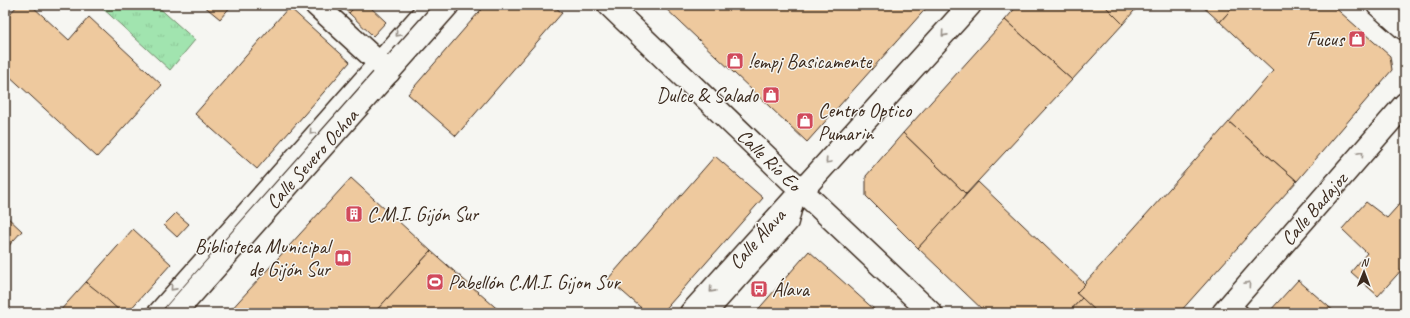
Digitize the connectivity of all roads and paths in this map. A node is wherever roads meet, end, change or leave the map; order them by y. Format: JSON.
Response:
{"nodes":[{"id":1,"x":316,"y":5,"type":"edge"},
{"id":2,"x":424,"y":5,"type":"edge"},
{"id":3,"x":448,"y":5,"type":"edge"},
{"id":4,"x":609,"y":5,"type":"edge"},
{"id":5,"x":970,"y":5,"type":"edge"},
{"id":6,"x":1378,"y":5,"type":"edge"},
{"id":7,"x":1405,"y":29,"type":"edge"},
{"id":8,"x":382,"y":66,"type":"junction"},
{"id":9,"x":1405,"y":104,"type":"edge"},
{"id":10,"x":801,"y":190,"type":"junction"},
{"id":11,"x":1233,"y":309,"type":"edge"},
{"id":12,"x":152,"y":313,"type":"edge"},
{"id":13,"x":175,"y":313,"type":"edge"},
{"id":14,"x":691,"y":313,"type":"edge"},
{"id":15,"x":712,"y":313,"type":"edge"},
{"id":16,"x":931,"y":313,"type":"edge"}],
"edges":[{"from":1,"to":8,"type":"street"},
{"from":2,"to":8,"type":"lane","one_way":true},
{"from":3,"to":8,"type":"street","name":"Calle Severo Ochoa"},
{"from":4,"to":10,"type":"street","name":"Calle Río Eo"},
{"from":5,"to":10,"type":"street","name":"Calle Álava","one_way":true},
{"from":6,"to":7,"type":"street"},
{"from":8,"to":12,"type":"lane","one_way":true},
{"from":8,"to":13,"type":"street","name":"Calle Severo Ochoa"},
{"from":11,"to":9,"type":"street","name":"Calle Badajoz","one_way":true},
{"from":10,"to":14,"type":"street","name":"Calle Álava","one_way":true},
{"from":10,"to":15,"type":"lane"},
{"from":10,"to":16,"type":"street","name":"Calle Río Eo"}]}
